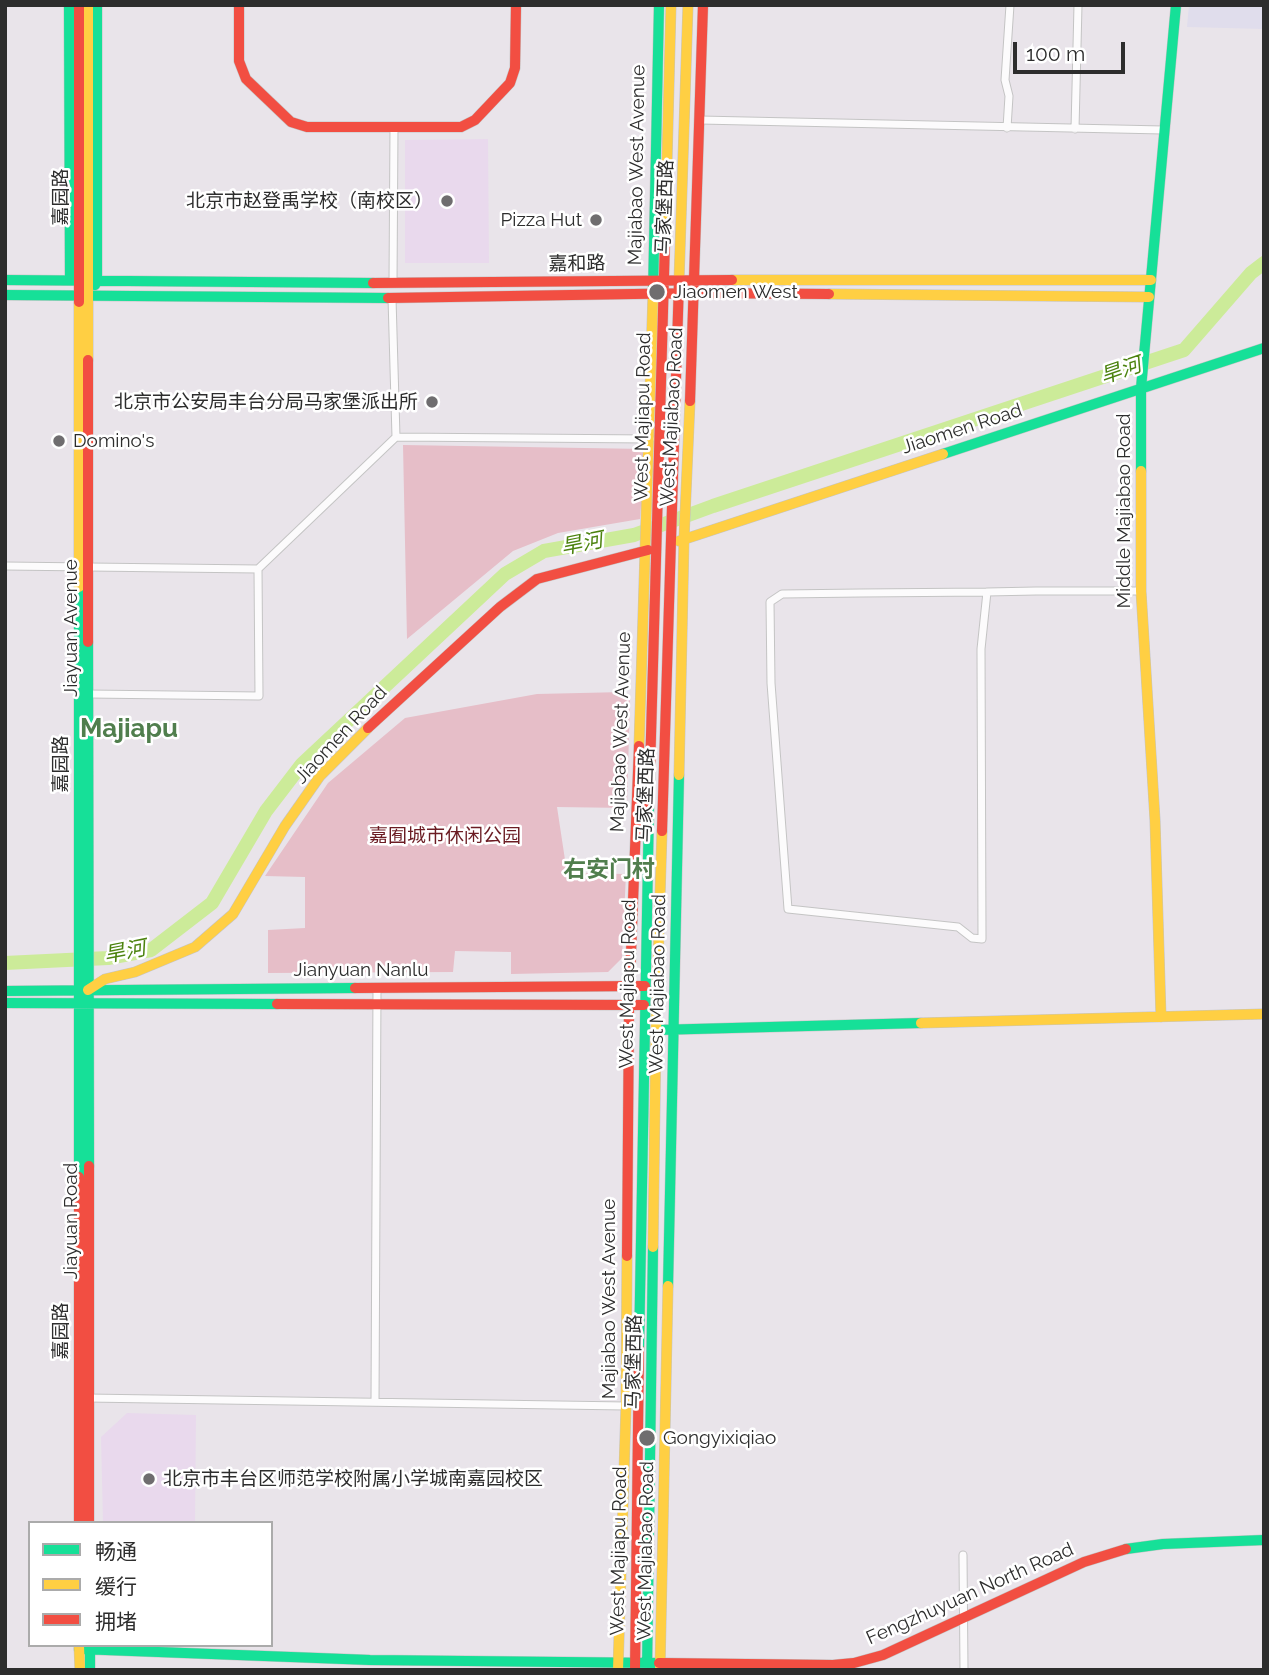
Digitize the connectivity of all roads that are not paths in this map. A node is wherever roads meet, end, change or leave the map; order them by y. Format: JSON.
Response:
{"nodes":[{"id":1,"x":69,"y":5,"type":"edge"},
{"id":2,"x":79,"y":5,"type":"edge"},
{"id":3,"x":88,"y":5,"type":"edge"},
{"id":4,"x":97,"y":5,"type":"edge"},
{"id":5,"x":239,"y":5,"type":"edge"},
{"id":6,"x":516,"y":5,"type":"edge"},
{"id":7,"x":659,"y":5,"type":"edge"},
{"id":8,"x":671,"y":5,"type":"edge"},
{"id":9,"x":688,"y":5,"type":"edge"},
{"id":10,"x":703,"y":5,"type":"edge"},
{"id":11,"x":1010,"y":5,"type":"edge"},
{"id":12,"x":1078,"y":5,"type":"edge"},
{"id":13,"x":1176,"y":5,"type":"edge"},
{"id":14,"x":700,"y":120,"type":"junction"},
{"id":15,"x":394,"y":127,"type":"junction"},
{"id":16,"x":1007,"y":128,"type":"junction"},
{"id":17,"x":1075,"y":129,"type":"junction"},
{"id":18,"x":1163,"y":131,"type":"junction"},
{"id":19,"x":5,"y":280,"type":"edge"},
{"id":20,"x":83,"y":280,"type":"junction"},
{"id":21,"x":657,"y":280,"type":"junction"},
{"id":22,"x":681,"y":280,"type":"junction"},
{"id":23,"x":695,"y":280,"type":"junction"},
{"id":24,"x":1151,"y":280,"type":"junction"},
{"id":25,"x":393,"y":283,"type":"junction"},
{"id":26,"x":681,"y":293,"type":"junction"},
{"id":27,"x":695,"y":293,"type":"junction"},
{"id":28,"x":83,"y":294,"type":"junction"},
{"id":29,"x":657,"y":294,"type":"junction"},
{"id":30,"x":5,"y":295,"type":"edge"},
{"id":31,"x":1149,"y":297,"type":"junction"},
{"id":32,"x":392,"y":298,"type":"junction"},
{"id":33,"x":1264,"y":348,"type":"edge"},
{"id":34,"x":1141,"y":385,"type":"junction"},
{"id":35,"x":396,"y":437,"type":"junction"},
{"id":36,"x":650,"y":439,"type":"junction"},
{"id":37,"x":684,"y":534,"type":"junction"},
{"id":38,"x":672,"y":540,"type":"junction"},
{"id":39,"x":658,"y":544,"type":"junction"},
{"id":40,"x":644,"y":550,"type":"junction"},
{"id":41,"x":5,"y":566,"type":"edge"},
{"id":42,"x":83,"y":567,"type":"junction"},
{"id":43,"x":258,"y":569,"type":"junction"},
{"id":44,"x":1141,"y":591,"type":"junction"},
{"id":45,"x":987,"y":592,"type":"junction"},
{"id":46,"x":88,"y":694,"type":"junction"},
{"id":47,"x":84,"y":937,"type":"junction"},
{"id":48,"x":83,"y":984,"type":"junction"},
{"id":49,"x":629,"y":986,"type":"junction"},
{"id":50,"x":645,"y":986,"type":"junction"},
{"id":51,"x":377,"y":988,"type":"junction"},
{"id":52,"x":5,"y":991,"type":"edge"},
{"id":53,"x":5,"y":1003,"type":"edge"},
{"id":54,"x":83,"y":1003,"type":"junction"},
{"id":55,"x":376,"y":1004,"type":"junction"},
{"id":56,"x":629,"y":1005,"type":"junction"},
{"id":57,"x":644,"y":1005,"type":"junction"},
{"id":58,"x":1264,"y":1014,"type":"edge"},
{"id":59,"x":1161,"y":1017,"type":"junction"},
{"id":60,"x":656,"y":1030,"type":"junction"},
{"id":61,"x":675,"y":1031,"type":"junction"},
{"id":62,"x":87,"y":1398,"type":"junction"},
{"id":63,"x":375,"y":1402,"type":"junction"},
{"id":64,"x":626,"y":1406,"type":"junction"},
{"id":65,"x":79,"y":1521,"type":"edge"},
{"id":66,"x":89,"y":1521,"type":"edge"},
{"id":67,"x":1264,"y":1540,"type":"edge"},
{"id":68,"x":963,"y":1555,"type":"dead end"},
{"id":69,"x":963,"y":1619,"type":"junction"},
{"id":70,"x":85,"y":1647,"type":"edge"},
{"id":71,"x":397,"y":1665,"type":"edge"},
{"id":72,"x":618,"y":1666,"type":"edge"},
{"id":73,"x":635,"y":1666,"type":"edge"},
{"id":74,"x":647,"y":1666,"type":"edge"},
{"id":75,"x":660,"y":1666,"type":"edge"},
{"id":76,"x":79,"y":1670,"type":"edge"},
{"id":77,"x":90,"y":1670,"type":"edge"},
{"id":78,"x":964,"y":1670,"type":"edge"}],
"edges":[{"from":1,"to":20,"type":"street"},
{"from":2,"to":20,"type":"street","name":"嘉园路"},
{"from":3,"to":20,"type":"street","name":"嘉园路"},
{"from":4,"to":20,"type":"street"},
{"from":5,"to":15,"type":"street"},
{"from":6,"to":15,"type":"street"},
{"from":7,"to":21,"type":"street","name":"Majiabao West Avenue"},
{"from":8,"to":21,"type":"street","name":"West Majiapu Road"},
{"from":9,"to":22,"type":"street","name":"马家堡西路"},
{"from":10,"to":14,"type":"street","name":"West Majiabao Road"},
{"from":11,"to":16,"type":"street"},
{"from":12,"to":17,"type":"street"},
{"from":13,"to":18,"type":"street","name":"Middle Majiabao Road"},
{"from":14,"to":16,"type":"street"},
{"from":14,"to":23,"type":"street","name":"West Majiabao Road"},
{"from":15,"to":25,"type":"street"},
{"from":16,"to":17,"type":"street"},
{"from":17,"to":18,"type":"street"},
{"from":18,"to":24,"type":"street","name":"Middle Majiabao Road"},
{"from":19,"to":20,"type":"street","name":"嘉和路"},
{"from":20,"to":25,"type":"street","name":"嘉和路"},
{"from":20,"to":28,"type":"street","name":"Jiayuan Avenue"},
{"from":21,"to":22,"type":"street","name":"嘉和路"},
{"from":21,"to":25,"type":"street","name":"嘉和路"},
{"from":21,"to":29,"type":"street","name":"West Majiapu Road"},
{"from":22,"to":23,"type":"street","name":"嘉和路"},
{"from":22,"to":26,"type":"street","name":"马家堡西路"},
{"from":23,"to":24,"type":"street","name":"嘉和路"},
{"from":23,"to":27,"type":"street","name":"West Majiabao Road"},
{"from":24,"to":31,"type":"street","name":"Middle Majiabao Road"},
{"from":26,"to":27,"type":"street","name":"嘉和路"},
{"from":26,"to":29,"type":"street","name":"嘉和路"},
{"from":26,"to":38,"type":"street","name":"马家堡西路"},
{"from":27,"to":31,"type":"street","name":"嘉和路"},
{"from":27,"to":37,"type":"street","name":"West Majiabao Road"},
{"from":28,"to":30,"type":"street","name":"嘉和路"},
{"from":28,"to":32,"type":"street","name":"嘉和路"},
{"from":28,"to":42,"type":"street","name":"Jiayuan Avenue"},
{"from":29,"to":32,"type":"street","name":"嘉和路"},
{"from":29,"to":36,"type":"street","name":"Majiabao West Avenue"},
{"from":29,"to":39,"type":"street","name":"West Majiapu Road"},
{"from":31,"to":34,"type":"street","name":"Middle Majiabao Road"},
{"from":32,"to":35,"type":"street"},
{"from":33,"to":34,"type":"street","name":"Jiaomen Road"},
{"from":34,"to":37,"type":"street","name":"Jiaomen Road"},
{"from":34,"to":44,"type":"street","name":"Middle Majiabao Road"},
{"from":35,"to":36,"type":"street"},
{"from":35,"to":43,"type":"street"},
{"from":36,"to":40,"type":"street","name":"Majiabao West Avenue"},
{"from":37,"to":38,"type":"street","name":"Jiaomen Road"},
{"from":37,"to":61,"type":"street","name":"West Majiabao Road"},
{"from":38,"to":60,"type":"street","name":"马家堡西路"},
{"from":39,"to":40,"type":"street","name":"Jiaomen Road"},
{"from":39,"to":50,"type":"street","name":"West Majiapu Road"},
{"from":40,"to":48,"type":"street","name":"Jiaomen Road"},
{"from":40,"to":49,"type":"street","name":"Majiabao West Avenue"},
{"from":41,"to":42,"type":"street"},
{"from":42,"to":43,"type":"street"},
{"from":42,"to":46,"type":"street","name":"Jiayuan Avenue"},
{"from":42,"to":47,"type":"street","name":"嘉园路"},
{"from":43,"to":46,"type":"street"},
{"from":44,"to":45,"type":"street"},
{"from":44,"to":59,"type":"street","name":"Middle Majiabao Road"},
{"from":45,"to":45,"type":"street"},
{"from":46,"to":47,"type":"street","name":"Jiayuan Avenue"},
{"from":47,"to":48,"type":"street","name":"Jiayuan Avenue"},
{"from":48,"to":51,"type":"street","name":"Jianyuan Nanlu"},
{"from":48,"to":52,"type":"street","name":"Jianyuan Nanlu"},
{"from":48,"to":54,"type":"street","name":"嘉园路"},
{"from":49,"to":50,"type":"street","name":"Jianyuan Nanlu"},
{"from":49,"to":51,"type":"street","name":"Jianyuan Nanlu"},
{"from":49,"to":56,"type":"street","name":"Majiabao West Avenue"},
{"from":50,"to":57,"type":"street","name":"West Majiapu Road"},
{"from":51,"to":55,"type":"street"},
{"from":53,"to":54,"type":"street","name":"Jianyuan Nanlu"},
{"from":54,"to":55,"type":"street","name":"Jianyuan Nanlu"},
{"from":54,"to":62,"type":"street","name":"Jiayuan Road"},
{"from":54,"to":65,"type":"street","name":"嘉园路"},
{"from":55,"to":56,"type":"street","name":"Jianyuan Nanlu"},
{"from":55,"to":63,"type":"street"},
{"from":56,"to":57,"type":"street","name":"Jianyuan Nanlu"},
{"from":56,"to":64,"type":"street","name":"Majiabao West Avenue"},
{"from":57,"to":73,"type":"street","name":"West Majiapu Road"},
{"from":58,"to":59,"type":"street"},
{"from":59,"to":61,"type":"street"},
{"from":60,"to":61,"type":"street"},
{"from":60,"to":74,"type":"street","name":"马家堡西路"},
{"from":61,"to":75,"type":"street","name":"West Majiabao Road"},
{"from":62,"to":63,"type":"street"},
{"from":62,"to":66,"type":"street","name":"Jiayuan Road"},
{"from":63,"to":64,"type":"street"},
{"from":64,"to":72,"type":"street","name":"Majiabao West Avenue"},
{"from":67,"to":69,"type":"street","name":"Fengzhuyuan North Road"},
{"from":68,"to":69,"type":"street"},
{"from":69,"to":75,"type":"street","name":"Fengzhuyuan North Road"},
{"from":69,"to":78,"type":"street"},
{"from":70,"to":71,"type":"street","name":"Fengzhuyuan North Road"},
{"from":70,"to":76,"type":"street"},
{"from":70,"to":77,"type":"street"},
{"from":71,"to":72,"type":"street","name":"Fengzhuyuan North Road"},
{"from":72,"to":73,"type":"street","name":"Fengzhuyuan North Road"},
{"from":73,"to":74,"type":"street","name":"Fengzhuyuan North Road"},
{"from":74,"to":75,"type":"street","name":"Fengzhuyuan North Road"}]}
